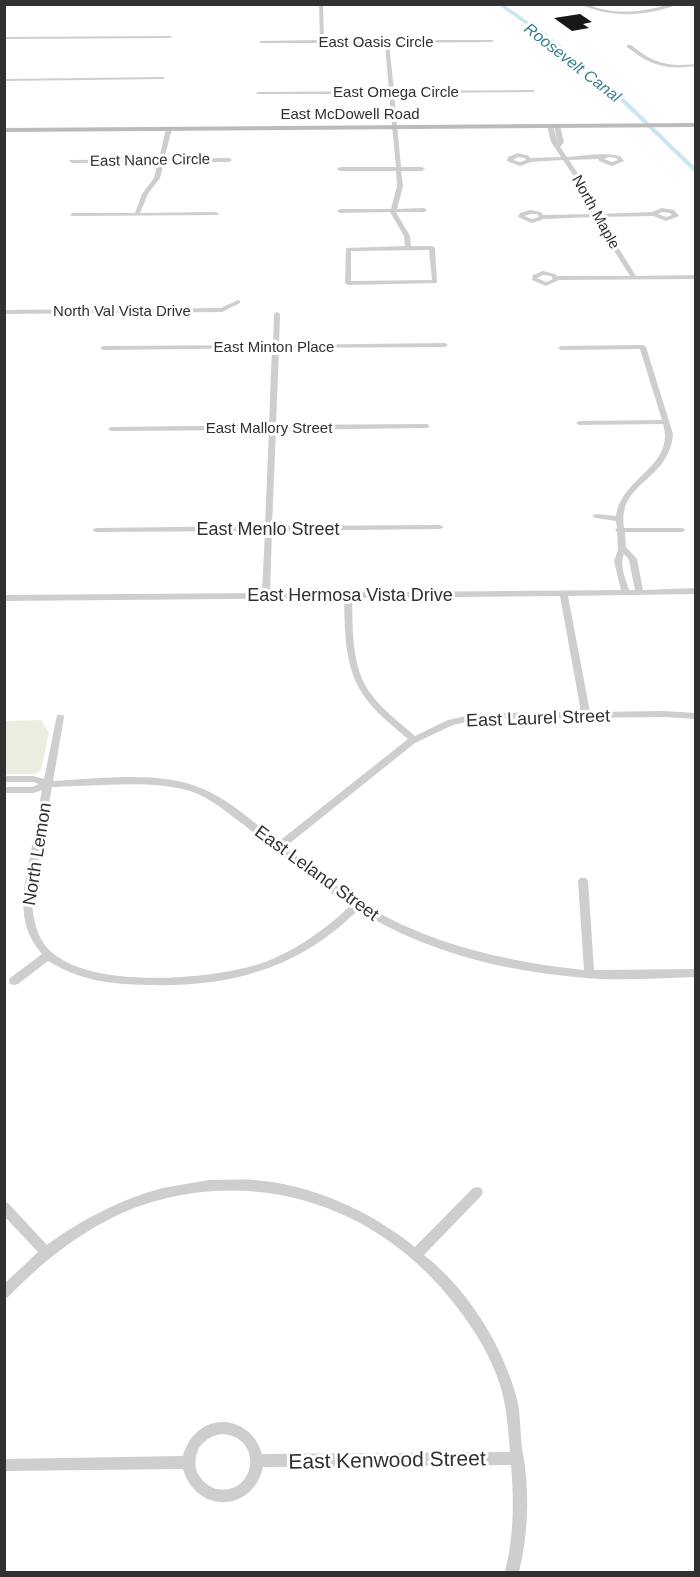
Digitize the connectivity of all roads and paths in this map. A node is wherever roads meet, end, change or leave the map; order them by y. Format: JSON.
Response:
{"nodes":[{"id":1,"x":321,"y":4,"type":"edge"},
{"id":2,"x":582,"y":4,"type":"edge"},
{"id":3,"x":677,"y":4,"type":"edge"},
{"id":4,"x":170,"y":37,"type":"dead end"},
{"id":5,"x":4,"y":38,"type":"edge"},
{"id":6,"x":387,"y":41,"type":"junction"},
{"id":7,"x":492,"y":41,"type":"dead end"},
{"id":8,"x":261,"y":42,"type":"dead end"},
{"id":9,"x":322,"y":42,"type":"junction"},
{"id":10,"x":630,"y":46,"type":"dead end"},
{"id":11,"x":696,"y":65,"type":"edge"},
{"id":12,"x":162,"y":78,"type":"dead end"},
{"id":13,"x":4,"y":80,"type":"edge"},
{"id":14,"x":533,"y":91,"type":"dead end"},
{"id":15,"x":392,"y":92,"type":"junction"},
{"id":16,"x":258,"y":93,"type":"dead end"},
{"id":17,"x":696,"y":125,"type":"edge"},
{"id":18,"x":554,"y":126,"type":"junction"},
{"id":19,"x":395,"y":127,"type":"junction"},
{"id":20,"x":169,"y":129,"type":"junction"},
{"id":21,"x":4,"y":130,"type":"edge"},
{"id":22,"x":602,"y":157,"type":"dead end"},
{"id":23,"x":566,"y":158,"type":"junction"},
{"id":24,"x":162,"y":160,"type":"junction"},
{"id":25,"x":229,"y":160,"type":"dead end"},
{"id":26,"x":530,"y":160,"type":"dead end"},
{"id":27,"x":72,"y":161,"type":"dead end"},
{"id":28,"x":340,"y":169,"type":"dead end"},
{"id":29,"x":398,"y":169,"type":"junction"},
{"id":30,"x":422,"y":169,"type":"dead end"},
{"id":31,"x":424,"y":210,"type":"dead end"},
{"id":32,"x":340,"y":211,"type":"dead end"},
{"id":33,"x":394,"y":211,"type":"junction"},
{"id":34,"x":137,"y":214,"type":"junction"},
{"id":35,"x":216,"y":214,"type":"dead end"},
{"id":36,"x":654,"y":214,"type":"dead end"},
{"id":37,"x":73,"y":215,"type":"dead end"},
{"id":38,"x":595,"y":215,"type":"junction"},
{"id":39,"x":542,"y":217,"type":"dead end"},
{"id":40,"x":408,"y":248,"type":"junction"},
{"id":41,"x":634,"y":277,"type":"junction"},
{"id":42,"x":696,"y":277,"type":"edge"},
{"id":43,"x":557,"y":278,"type":"dead end"},
{"id":44,"x":238,"y":303,"type":"dead end"},
{"id":45,"x":4,"y":312,"type":"edge"},
{"id":46,"x":277,"y":314,"type":"dead end"},
{"id":47,"x":446,"y":345,"type":"dead end"},
{"id":48,"x":275,"y":346,"type":"junction"},
{"id":49,"x":103,"y":348,"type":"dead end"},
{"id":50,"x":561,"y":348,"type":"dead end"},
{"id":51,"x":666,"y":422,"type":"junction"},
{"id":52,"x":579,"y":423,"type":"dead end"},
{"id":53,"x":427,"y":426,"type":"dead end"},
{"id":54,"x":272,"y":428,"type":"junction"},
{"id":55,"x":111,"y":429,"type":"dead end"},
{"id":56,"x":596,"y":516,"type":"dead end"},
{"id":57,"x":618,"y":519,"type":"junction"},
{"id":58,"x":440,"y":527,"type":"dead end"},
{"id":59,"x":268,"y":529,"type":"junction"},
{"id":60,"x":96,"y":530,"type":"dead end"},
{"id":61,"x":619,"y":530,"type":"junction"},
{"id":62,"x":682,"y":530,"type":"dead end"},
{"id":63,"x":622,"y":548,"type":"junction"},
{"id":64,"x":639,"y":591,"type":"junction"},
{"id":65,"x":696,"y":591,"type":"edge"},
{"id":66,"x":626,"y":593,"type":"junction"},
{"id":67,"x":564,"y":594,"type":"junction"},
{"id":68,"x":348,"y":595,"type":"junction"},
{"id":69,"x":266,"y":596,"type":"junction"},
{"id":70,"x":4,"y":598,"type":"edge"},
{"id":71,"x":586,"y":715,"type":"junction"},
{"id":72,"x":696,"y":716,"type":"edge"},
{"id":73,"x":60,"y":717,"type":"dead end"},
{"id":74,"x":415,"y":740,"type":"junction"},
{"id":75,"x":4,"y":779,"type":"edge"},
{"id":76,"x":49,"y":784,"type":"junction"},
{"id":77,"x":4,"y":790,"type":"edge"},
{"id":78,"x":278,"y":847,"type":"junction"},
{"id":79,"x":583,"y":882,"type":"dead end"},
{"id":80,"x":356,"y":906,"type":"junction"},
{"id":81,"x":49,"y":954,"type":"junction"},
{"id":82,"x":696,"y":973,"type":"edge"},
{"id":83,"x":589,"y":974,"type":"junction"},
{"id":84,"x":14,"y":981,"type":"dead end"},
{"id":85,"x":477,"y":1192,"type":"dead end"},
{"id":86,"x":4,"y":1207,"type":"edge"},
{"id":87,"x":47,"y":1253,"type":"junction"},
{"id":88,"x":417,"y":1254,"type":"junction"},
{"id":89,"x":4,"y":1293,"type":"edge"},
{"id":90,"x":518,"y":1458,"type":"junction"},
{"id":91,"x":256,"y":1461,"type":"junction"},
{"id":92,"x":190,"y":1462,"type":"junction"},
{"id":93,"x":4,"y":1464,"type":"edge"},
{"id":94,"x":512,"y":1572,"type":"edge"}],
"edges":[{"from":1,"to":9,"type":"street"},
{"from":2,"to":3,"type":"street"},
{"from":4,"to":5,"type":"street"},
{"from":6,"to":7,"type":"street","name":"East Oasis Circle"},
{"from":6,"to":9,"type":"street","name":"East Oasis Circle"},
{"from":6,"to":15,"type":"street"},
{"from":8,"to":9,"type":"street","name":"East Oasis Circle"},
{"from":10,"to":11,"type":"street"},
{"from":12,"to":13,"type":"street"},
{"from":14,"to":15,"type":"street","name":"East Omega Circle"},
{"from":15,"to":16,"type":"street","name":"East Omega Circle"},
{"from":15,"to":19,"type":"street"},
{"from":17,"to":18,"type":"main road","name":"East McDowell Road"},
{"from":18,"to":19,"type":"main road","name":"East McDowell Road"},
{"from":18,"to":23,"type":"street","name":"North Maple"},
{"from":19,"to":20,"type":"main road","name":"East McDowell Road"},
{"from":19,"to":29,"type":"street"},
{"from":20,"to":21,"type":"main road","name":"East McDowell Road"},
{"from":20,"to":24,"type":"street"},
{"from":22,"to":23,"type":"street"},
{"from":23,"to":26,"type":"street"},
{"from":23,"to":38,"type":"street","name":"North Maple"},
{"from":24,"to":25,"type":"street","name":"East Nance Circle"},
{"from":24,"to":27,"type":"street","name":"East Nance Circle"},
{"from":24,"to":34,"type":"street"},
{"from":28,"to":29,"type":"street"},
{"from":29,"to":30,"type":"street"},
{"from":29,"to":33,"type":"street"},
{"from":31,"to":33,"type":"street"},
{"from":32,"to":33,"type":"street"},
{"from":33,"to":40,"type":"street"},
{"from":34,"to":35,"type":"street"},
{"from":34,"to":37,"type":"street"},
{"from":36,"to":38,"type":"street"},
{"from":38,"to":39,"type":"street"},
{"from":38,"to":41,"type":"street","name":"North Maple"},
{"from":40,"to":40,"type":"street"},
{"from":41,"to":42,"type":"street"},
{"from":41,"to":43,"type":"street"},
{"from":44,"to":45,"type":"street","name":"North Val Vista Drive"},
{"from":46,"to":48,"type":"street"},
{"from":47,"to":48,"type":"street","name":"East Minton Place"},
{"from":48,"to":49,"type":"street","name":"East Minton Place"},
{"from":48,"to":54,"type":"street"},
{"from":50,"to":51,"type":"street"},
{"from":51,"to":52,"type":"street"},
{"from":51,"to":57,"type":"street"},
{"from":53,"to":54,"type":"street","name":"East Mallory Street"},
{"from":54,"to":55,"type":"street","name":"East Mallory Street"},
{"from":54,"to":59,"type":"street"},
{"from":56,"to":57,"type":"street"},
{"from":57,"to":61,"type":"street"},
{"from":58,"to":59,"type":"street","name":"East Menlo Street"},
{"from":59,"to":60,"type":"street","name":"East Menlo Street"},
{"from":59,"to":69,"type":"street"},
{"from":61,"to":62,"type":"street"},
{"from":61,"to":63,"type":"street"},
{"from":63,"to":64,"type":"street"},
{"from":63,"to":66,"type":"street"},
{"from":64,"to":65,"type":"street","name":"East Hermosa Vista Drive"},
{"from":64,"to":66,"type":"street","name":"East Hermosa Vista Drive"},
{"from":66,"to":67,"type":"street","name":"East Hermosa Vista Drive"},
{"from":67,"to":68,"type":"street","name":"East Hermosa Vista Drive"},
{"from":67,"to":71,"type":"street"},
{"from":68,"to":69,"type":"street","name":"East Hermosa Vista Drive"},
{"from":68,"to":74,"type":"street"},
{"from":69,"to":70,"type":"street","name":"East Hermosa Vista Drive"},
{"from":71,"to":72,"type":"street","name":"East Laurel Street"},
{"from":71,"to":74,"type":"street","name":"East Laurel Street"},
{"from":73,"to":76,"type":"street","name":"North Lemon"},
{"from":74,"to":78,"type":"street","name":"East Laurel Street"},
{"from":75,"to":76,"type":"street","name":"East Leland Street"},
{"from":76,"to":77,"type":"street","name":"East Leland Street"},
{"from":76,"to":78,"type":"street","name":"East Leland Street"},
{"from":76,"to":81,"type":"street","name":"North Lemon"},
{"from":78,"to":80,"type":"street","name":"East Leland Street"},
{"from":79,"to":83,"type":"street"},
{"from":80,"to":81,"type":"street","name":"North Lemon"},
{"from":80,"to":83,"type":"street","name":"East Leland Street"},
{"from":81,"to":84,"type":"street"},
{"from":82,"to":83,"type":"street","name":"East Leland Street"},
{"from":85,"to":88,"type":"street"},
{"from":86,"to":87,"type":"street"},
{"from":87,"to":88,"type":"street"},
{"from":87,"to":89,"type":"street"},
{"from":88,"to":90,"type":"street"},
{"from":90,"to":91,"type":"street","name":"East Kenwood Street"},
{"from":90,"to":94,"type":"street"},
{"from":91,"to":92,"type":"street"},
{"from":91,"to":92,"type":"street"},
{"from":92,"to":93,"type":"street"}]}
